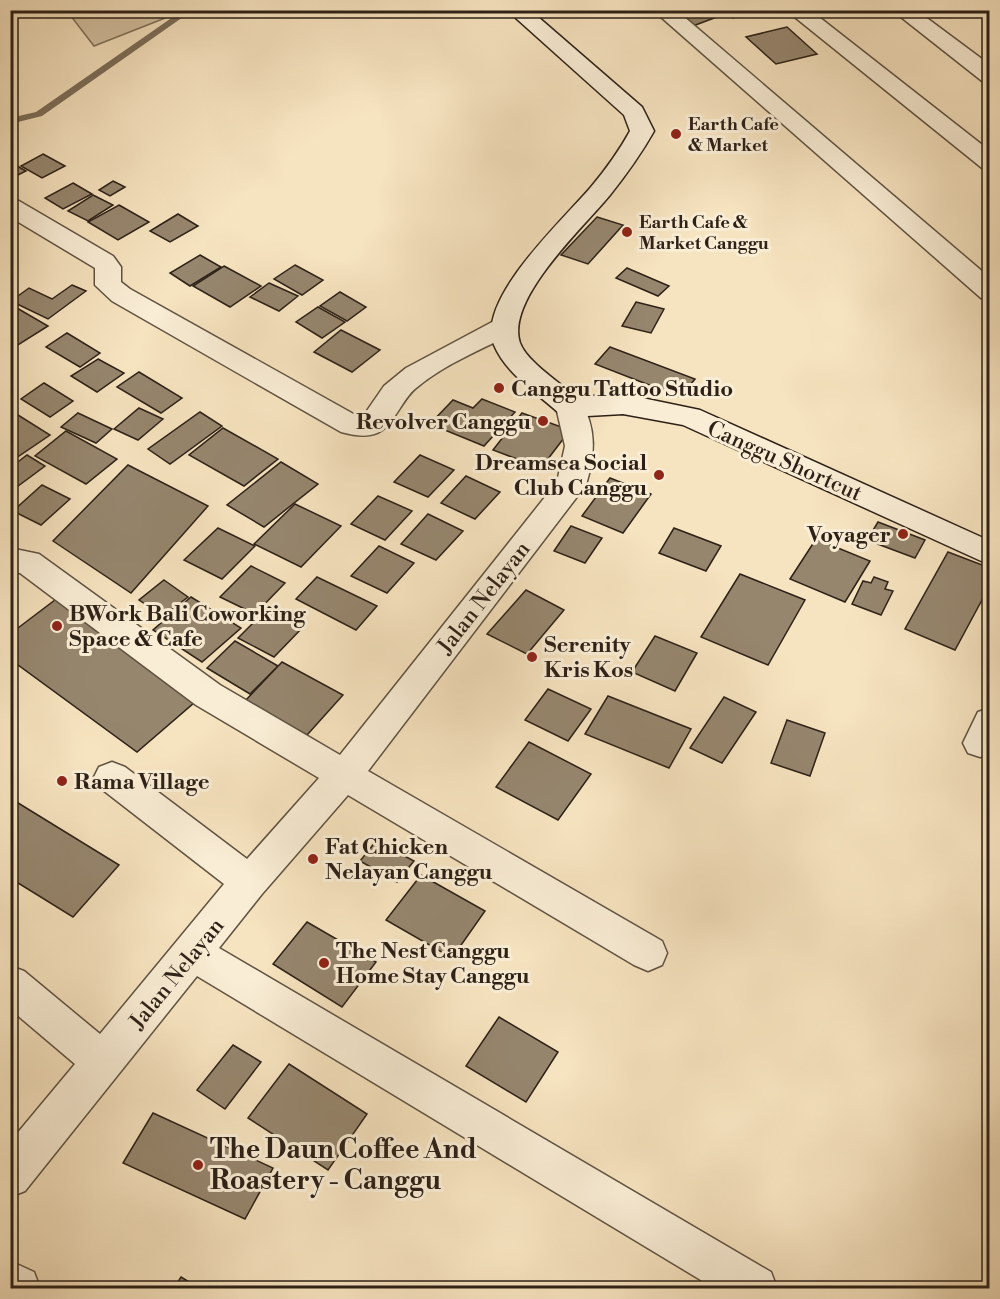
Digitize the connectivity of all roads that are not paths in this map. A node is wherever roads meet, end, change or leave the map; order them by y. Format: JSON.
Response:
{"nodes":[{"id":1,"x":517,"y":10,"type":"edge"},
{"id":2,"x":663,"y":10,"type":"edge"},
{"id":3,"x":796,"y":10,"type":"edge"},
{"id":4,"x":902,"y":10,"type":"edge"},
{"id":5,"x":990,"y":76,"type":"edge"},
{"id":6,"x":990,"y":164,"type":"edge"},
{"id":7,"x":10,"y":206,"type":"edge"},
{"id":8,"x":990,"y":292,"type":"edge"},
{"id":9,"x":504,"y":327,"type":"junction"},
{"id":10,"x":570,"y":407,"type":"junction"},
{"id":11,"x":990,"y":554,"type":"edge"},
{"id":12,"x":10,"y":560,"type":"edge"},
{"id":13,"x":344,"y":775,"type":"junction"},
{"id":14,"x":112,"y":777,"type":"dead end"},
{"id":15,"x":249,"y":882,"type":"junction"},
{"id":16,"x":193,"y":952,"type":"junction"},
{"id":17,"x":648,"y":953,"type":"dead end"},
{"id":18,"x":10,"y":984,"type":"edge"},
{"id":19,"x":104,"y":1062,"type":"junction"},
{"id":20,"x":10,"y":1176,"type":"edge"},
{"id":21,"x":10,"y":1283,"type":"edge"},
{"id":22,"x":18,"y":1288,"type":"edge"},
{"id":23,"x":755,"y":1288,"type":"edge"}],
"edges":[{"from":1,"to":9,"type":"street"},
{"from":2,"to":8,"type":"street"},
{"from":3,"to":6,"type":"street"},
{"from":4,"to":5,"type":"street"},
{"from":7,"to":9,"type":"street"},
{"from":9,"to":10,"type":"street","name":"Jalan Nelayan"},
{"from":10,"to":11,"type":"street","name":"Canggu Shortcut"},
{"from":10,"to":13,"type":"street","name":"Jalan Nelayan"},
{"from":12,"to":13,"type":"street"},
{"from":13,"to":15,"type":"street","name":"Jalan Nelayan"},
{"from":13,"to":17,"type":"street"},
{"from":14,"to":15,"type":"street"},
{"from":15,"to":16,"type":"street","name":"Jalan Nelayan"},
{"from":16,"to":19,"type":"street","name":"Jalan Nelayan"},
{"from":16,"to":23,"type":"street"},
{"from":18,"to":19,"type":"street"},
{"from":19,"to":20,"type":"street","name":"Jalan Nelayan"},
{"from":21,"to":22,"type":"street"}]}
